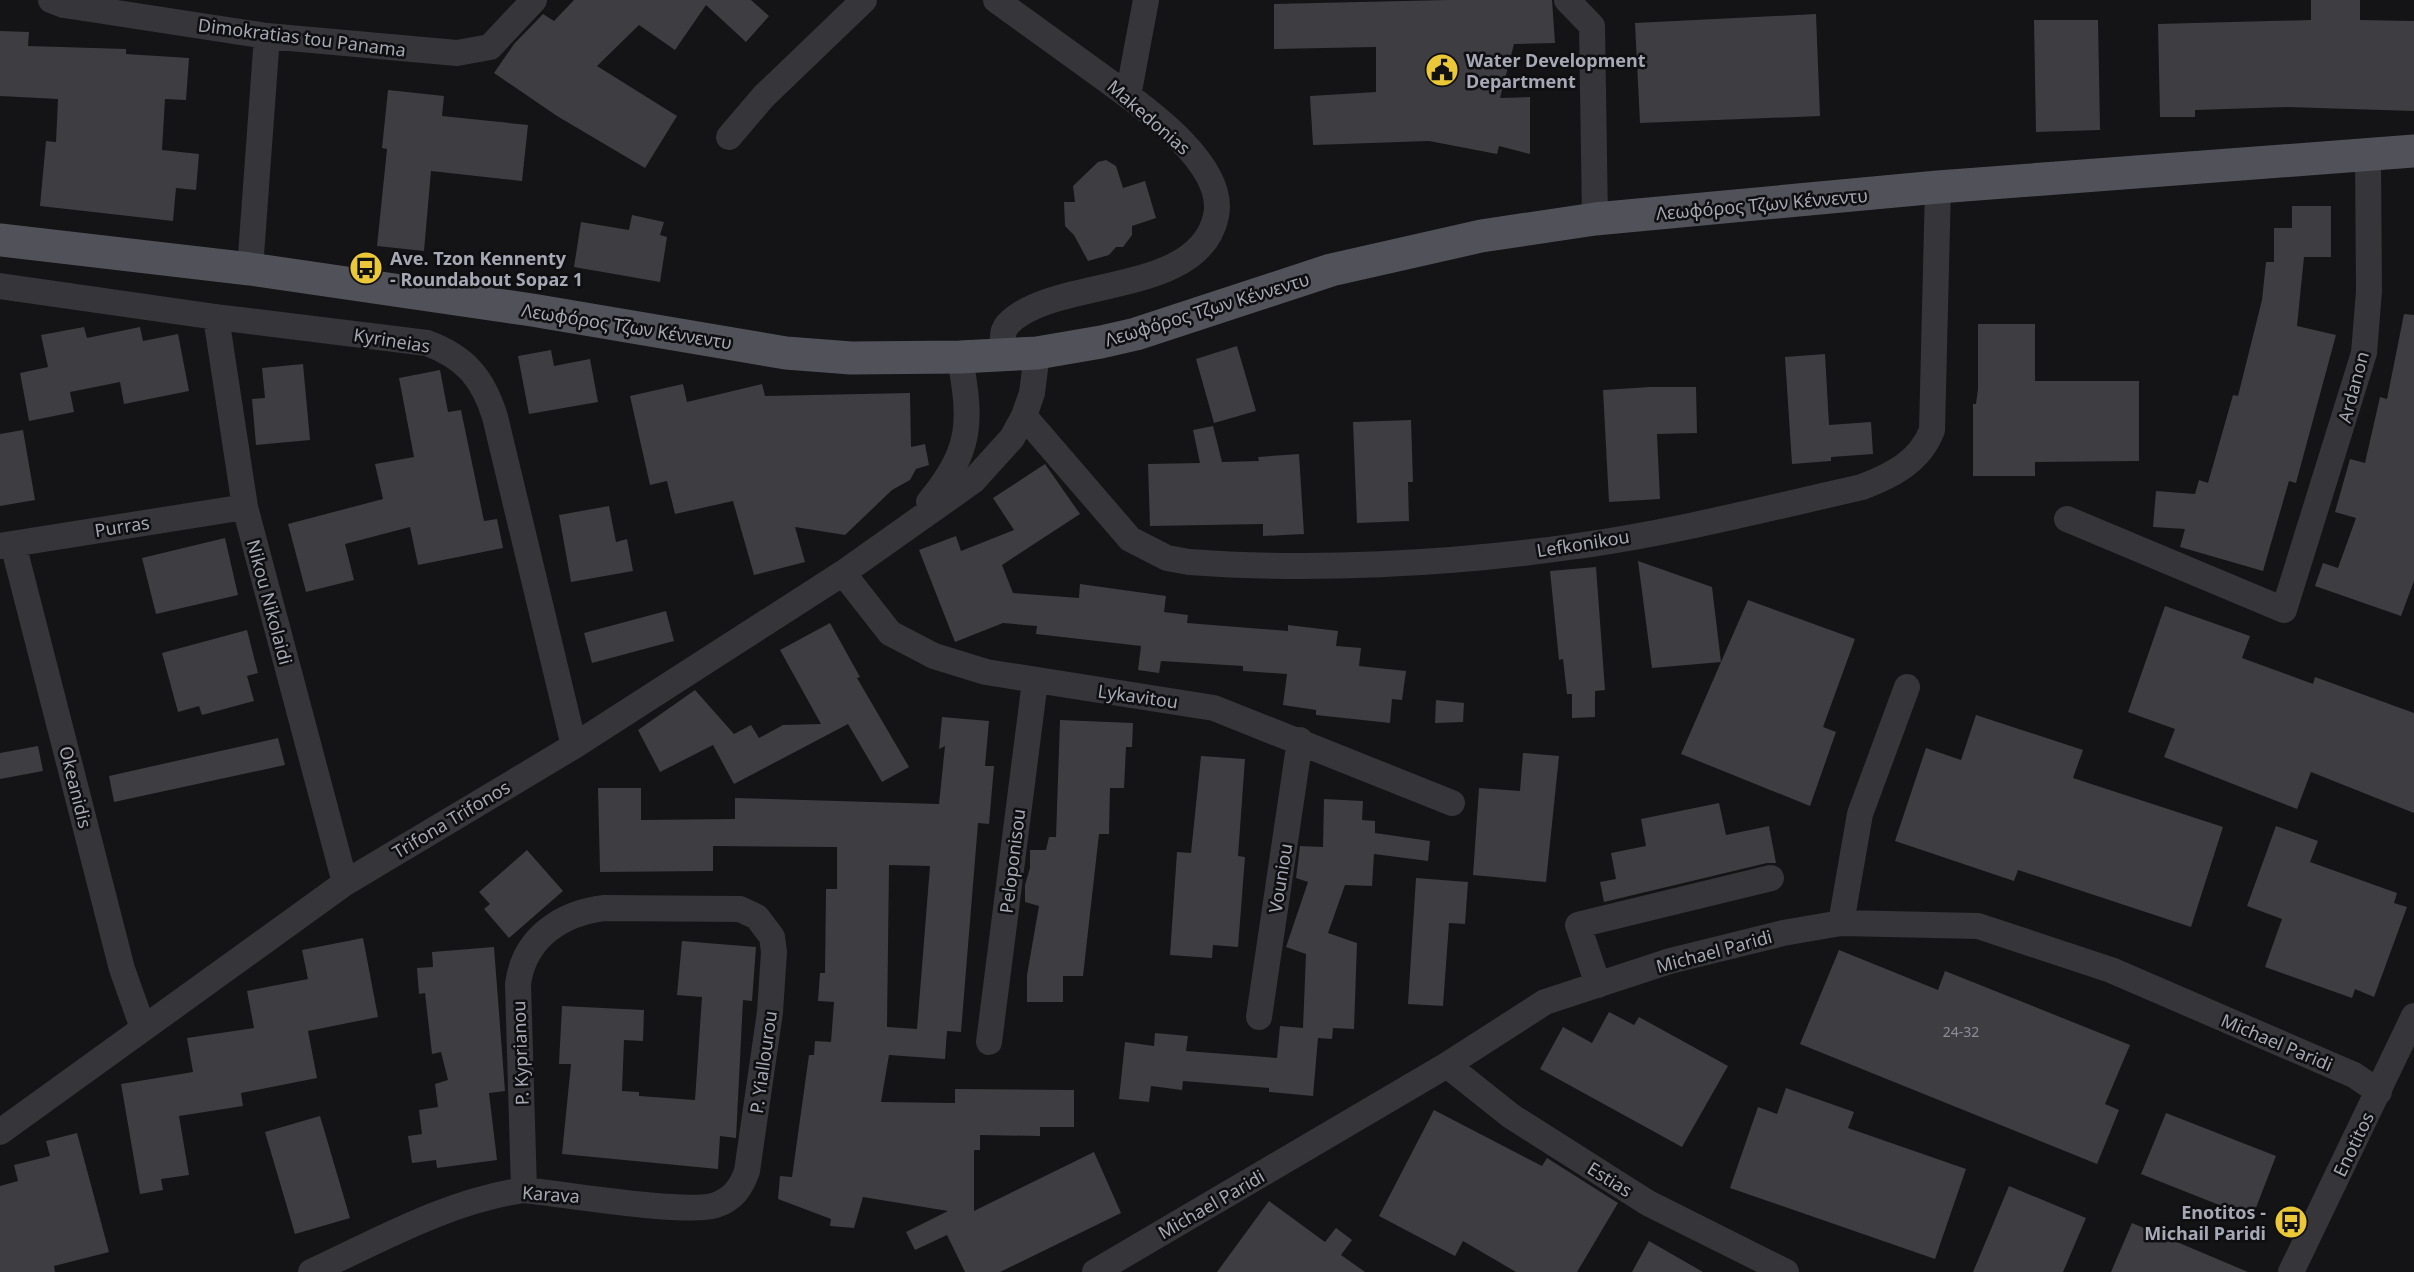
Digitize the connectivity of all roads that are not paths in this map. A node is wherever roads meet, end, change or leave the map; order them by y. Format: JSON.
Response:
{"nodes":[{"id":1,"x":51,"y":0,"type":"edge"},
{"id":2,"x":534,"y":0,"type":"edge"},
{"id":3,"x":864,"y":0,"type":"edge"},
{"id":4,"x":996,"y":0,"type":"edge"},
{"id":5,"x":1146,"y":0,"type":"edge"},
{"id":6,"x":1567,"y":0,"type":"edge"},
{"id":7,"x":267,"y":36,"type":"junction"},
{"id":8,"x":1128,"y":96,"type":"junction"},
{"id":9,"x":729,"y":137,"type":"dead end"},
{"id":10,"x":2414,"y":151,"type":"edge"},
{"id":11,"x":2368,"y":155,"type":"junction"},
{"id":12,"x":1938,"y":187,"type":"junction"},
{"id":13,"x":1595,"y":219,"type":"junction"},
{"id":14,"x":0,"y":240,"type":"edge"},
{"id":15,"x":250,"y":269,"type":"junction"},
{"id":16,"x":0,"y":286,"type":"edge"},
{"id":17,"x":216,"y":317,"type":"junction"},
{"id":18,"x":1021,"y":354,"type":"junction"},
{"id":19,"x":960,"y":357,"type":"junction"},
{"id":20,"x":1024,"y":416,"type":"junction"},
{"id":21,"x":245,"y":507,"type":"junction"},
{"id":22,"x":2067,"y":519,"type":"dead end"},
{"id":23,"x":913,"y":522,"type":"junction"},
{"id":24,"x":7,"y":545,"type":"edge"},
{"id":25,"x":844,"y":573,"type":"junction"},
{"id":26,"x":1035,"y":681,"type":"junction"},
{"id":27,"x":1906,"y":687,"type":"dead end"},
{"id":28,"x":1300,"y":740,"type":"junction"},
{"id":29,"x":574,"y":746,"type":"junction"},
{"id":30,"x":1452,"y":803,"type":"dead end"},
{"id":31,"x":1770,"y":878,"type":"dead end"},
{"id":32,"x":345,"y":883,"type":"junction"},
{"id":33,"x":1841,"y":923,"type":"junction"},
{"id":34,"x":774,"y":952,"type":"joint"},
{"id":35,"x":1598,"y":985,"type":"junction"},
{"id":36,"x":2414,"y":1016,"type":"edge"},
{"id":37,"x":1259,"y":1017,"type":"dead end"},
{"id":38,"x":143,"y":1028,"type":"junction"},
{"id":39,"x":989,"y":1042,"type":"dead end"},
{"id":40,"x":1447,"y":1065,"type":"junction"},
{"id":41,"x":2379,"y":1092,"type":"junction"},
{"id":42,"x":0,"y":1132,"type":"edge"},
{"id":43,"x":747,"y":1171,"type":"joint"},
{"id":44,"x":524,"y":1190,"type":"junction"},
{"id":45,"x":1137,"y":1262,"type":"edge"},
{"id":46,"x":311,"y":1272,"type":"edge"},
{"id":47,"x":1095,"y":1272,"type":"edge"},
{"id":48,"x":1786,"y":1272,"type":"edge"},
{"id":49,"x":2291,"y":1272,"type":"edge"}],
"edges":[{"from":1,"to":7,"type":"street","name":"Dimokratias tou Panama"},
{"from":2,"to":7,"type":"street","name":"Dimokratias tou Panama"},
{"from":3,"to":9,"type":"street"},
{"from":4,"to":8,"type":"street","name":"Makedonias"},
{"from":5,"to":8,"type":"street"},
{"from":6,"to":13,"type":"street"},
{"from":7,"to":15,"type":"street"},
{"from":8,"to":18,"type":"street","name":"Makedonias"},
{"from":10,"to":11,"type":"main road","name":"Λεωφόρος Τζων Κέννεντυ"},
{"from":11,"to":12,"type":"main road","name":"Λεωφόρος Τζων Κέννεντυ"},
{"from":11,"to":22,"type":"street","name":"Ardanon"},
{"from":12,"to":13,"type":"main road","name":"Λεωφόρος Τζων Κέννεντυ"},
{"from":12,"to":20,"type":"street","name":"Lefkonikou"},
{"from":13,"to":18,"type":"main road","name":"Λεωφόρος Τζων Κέννεντυ"},
{"from":14,"to":15,"type":"main road","name":"Λεωφόρος Τζων Κέννεντυ"},
{"from":15,"to":19,"type":"main road","name":"Λεωφόρος Τζων Κέννεντυ"},
{"from":16,"to":17,"type":"street","name":"Kyrineias"},
{"from":17,"to":21,"type":"street","name":"Nikou Nikolaidi"},
{"from":17,"to":29,"type":"street","name":"Kyrineias"},
{"from":18,"to":19,"type":"main road","name":"Λεωφόρος Τζων Κέννεντυ"},
{"from":18,"to":20,"type":"street","name":"Trifona Trifonos"},
{"from":19,"to":23,"type":"street","name":"Trifona Trifonos"},
{"from":20,"to":23,"type":"street","name":"Trifona Trifonos"},
{"from":21,"to":24,"type":"street","name":"Purras"},
{"from":21,"to":32,"type":"street","name":"Nikou Nikolaidi"},
{"from":23,"to":25,"type":"street","name":"Trifona Trifonos"},
{"from":24,"to":38,"type":"street","name":"Okeanidis"},
{"from":25,"to":26,"type":"street","name":"Lykavitou"},
{"from":25,"to":29,"type":"street","name":"Trifona Trifonos"},
{"from":26,"to":28,"type":"street","name":"Lykavitou"},
{"from":26,"to":39,"type":"street","name":"Peloponisou"},
{"from":27,"to":33,"type":"street"},
{"from":28,"to":30,"type":"street","name":"Lykavitou"},
{"from":28,"to":37,"type":"street","name":"Vouniou"},
{"from":29,"to":32,"type":"street","name":"Trifona Trifonos"},
{"from":31,"to":35,"type":"street"},
{"from":32,"to":38,"type":"street","name":"Trifona Trifonos"},
{"from":33,"to":35,"type":"street","name":"Michael Paridi"},
{"from":33,"to":41,"type":"street","name":"Michael Paridi"},
{"from":34,"to":43,"type":"street","name":"P. Yiallourou"},
{"from":34,"to":44,"type":"street","name":"P. Kyprianou"},
{"from":35,"to":40,"type":"street","name":"Michael Paridi"},
{"from":36,"to":41,"type":"street","name":"Enotitos"},
{"from":38,"to":42,"type":"street","name":"Trifona Trifonos"},
{"from":40,"to":45,"type":"street","name":"Michael Paridi"},
{"from":40,"to":48,"type":"street","name":"Estias"},
{"from":41,"to":49,"type":"street","name":"Enotitos"},
{"from":43,"to":44,"type":"street","name":"Karava"},
{"from":44,"to":46,"type":"street","name":"Karava"},
{"from":45,"to":47,"type":"street","name":"Michael Paridi"}]}
